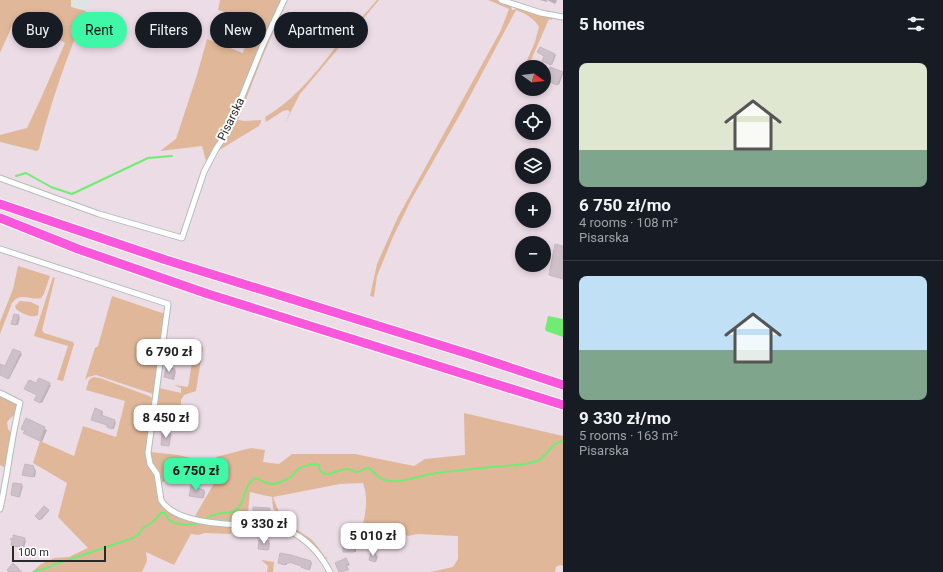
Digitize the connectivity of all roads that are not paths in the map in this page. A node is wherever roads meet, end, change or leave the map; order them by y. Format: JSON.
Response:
{"nodes":[{"id":1,"x":284,"y":0,"type":"edge"},
{"id":2,"x":501,"y":0,"type":"edge"},
{"id":3,"x":563,"y":17,"type":"edge"},
{"id":4,"x":0,"y":178,"type":"edge"},
{"id":5,"x":0,"y":204,"type":"edge"},
{"id":6,"x":0,"y":218,"type":"edge"},
{"id":7,"x":0,"y":249,"type":"edge"},
{"id":8,"x":563,"y":385,"type":"edge"},
{"id":9,"x":0,"y":393,"type":"edge"},
{"id":10,"x":563,"y":405,"type":"edge"},
{"id":11,"x":0,"y":509,"type":"edge"},
{"id":12,"x":330,"y":572,"type":"edge"}],
"edges":[{"from":1,"to":4,"type":"street","name":"Pisarska"},
{"from":2,"to":3,"type":"street"},
{"from":5,"to":8,"type":"highway"},
{"from":6,"to":10,"type":"highway"},
{"from":7,"to":12,"type":"street"},
{"from":9,"to":11,"type":"street"}]}
